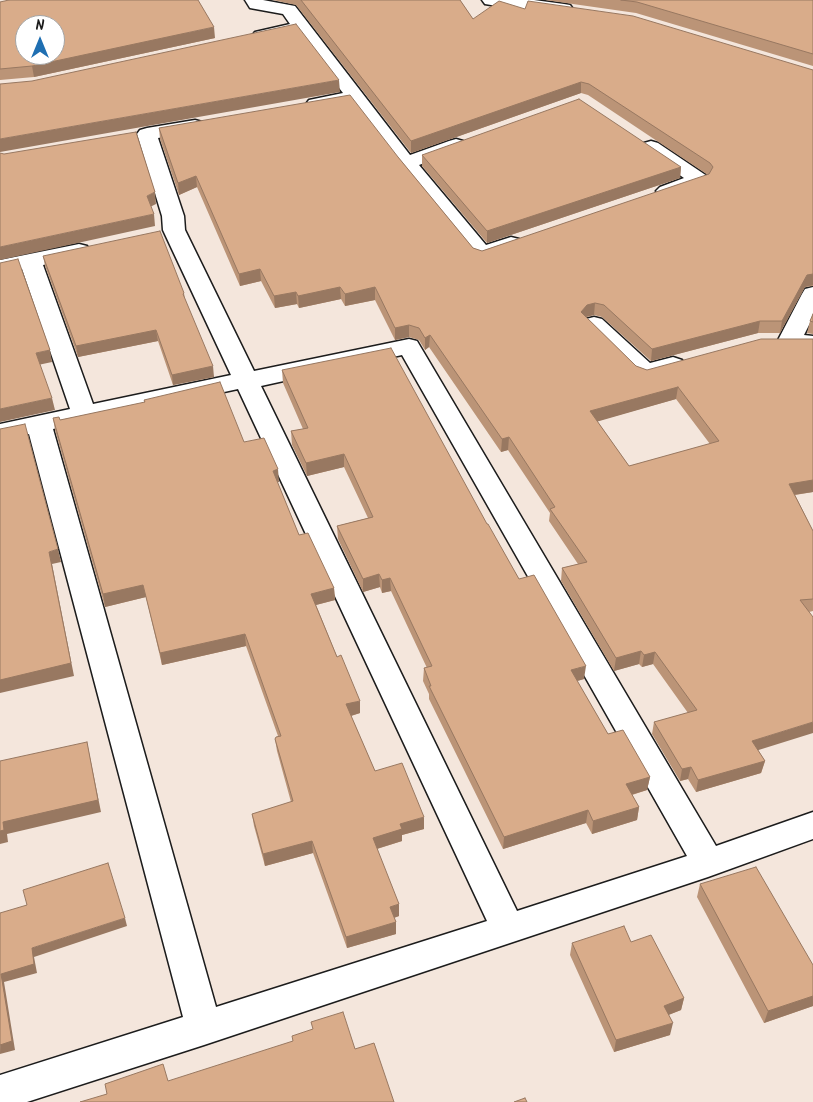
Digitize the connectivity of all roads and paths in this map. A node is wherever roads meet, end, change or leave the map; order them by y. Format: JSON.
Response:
{"nodes":[{"id":1,"x":254,"y":0,"type":"edge"},
{"id":2,"x":491,"y":0,"type":"edge"},
{"id":3,"x":578,"y":10,"type":"edge"},
{"id":4,"x":301,"y":27,"type":"junction"},
{"id":5,"x":244,"y":40,"type":"edge"},
{"id":6,"x":356,"y":97,"type":"junction"},
{"id":7,"x":299,"y":108,"type":"edge"},
{"id":8,"x":213,"y":123,"type":"edge"},
{"id":9,"x":479,"y":137,"type":"edge"},
{"id":10,"x":636,"y":138,"type":"edge"},
{"id":11,"x":406,"y":164,"type":"junction"},
{"id":12,"x":646,"y":198,"type":"edge"},
{"id":13,"x":527,"y":239,"type":"edge"},
{"id":14,"x":97,"y":247,"type":"edge"},
{"id":15,"x":30,"y":261,"type":"junction"},
{"id":16,"x":0,"y":267,"type":"edge"},
{"id":17,"x":813,"y":294,"type":"edge"},
{"id":18,"x":594,"y":324,"type":"edge"},
{"id":19,"x":813,"y":344,"type":"edge"},
{"id":20,"x":692,"y":360,"type":"edge"},
{"id":21,"x":247,"y":381,"type":"junction"},
{"id":22,"x":84,"y":413,"type":"junction"},
{"id":23,"x":39,"y":424,"type":"junction"},
{"id":24,"x":0,"y":432,"type":"edge"},
{"id":25,"x":813,"y":826,"type":"edge"},
{"id":26,"x":708,"y":863,"type":"junction"},
{"id":27,"x":508,"y":930,"type":"junction"},
{"id":28,"x":204,"y":1028,"type":"junction"},
{"id":29,"x":0,"y":1093,"type":"edge"}],
"edges":[{"from":1,"to":4,"type":"street"},
{"from":2,"to":3,"type":"street"},
{"from":4,"to":5,"type":"street"},
{"from":4,"to":6,"type":"street"},
{"from":6,"to":7,"type":"street"},
{"from":6,"to":11,"type":"street"},
{"from":8,"to":21,"type":"street"},
{"from":9,"to":11,"type":"street"},
{"from":10,"to":12,"type":"street"},
{"from":11,"to":13,"type":"street"},
{"from":14,"to":15,"type":"street"},
{"from":15,"to":16,"type":"street"},
{"from":15,"to":22,"type":"street"},
{"from":17,"to":19,"type":"street"},
{"from":18,"to":20,"type":"street"},
{"from":21,"to":22,"type":"street"},
{"from":21,"to":26,"type":"street"},
{"from":21,"to":27,"type":"street"},
{"from":22,"to":23,"type":"street"},
{"from":23,"to":24,"type":"street"},
{"from":23,"to":28,"type":"street"},
{"from":25,"to":26,"type":"street"},
{"from":26,"to":27,"type":"street"},
{"from":27,"to":28,"type":"street"},
{"from":28,"to":29,"type":"street"}]}
